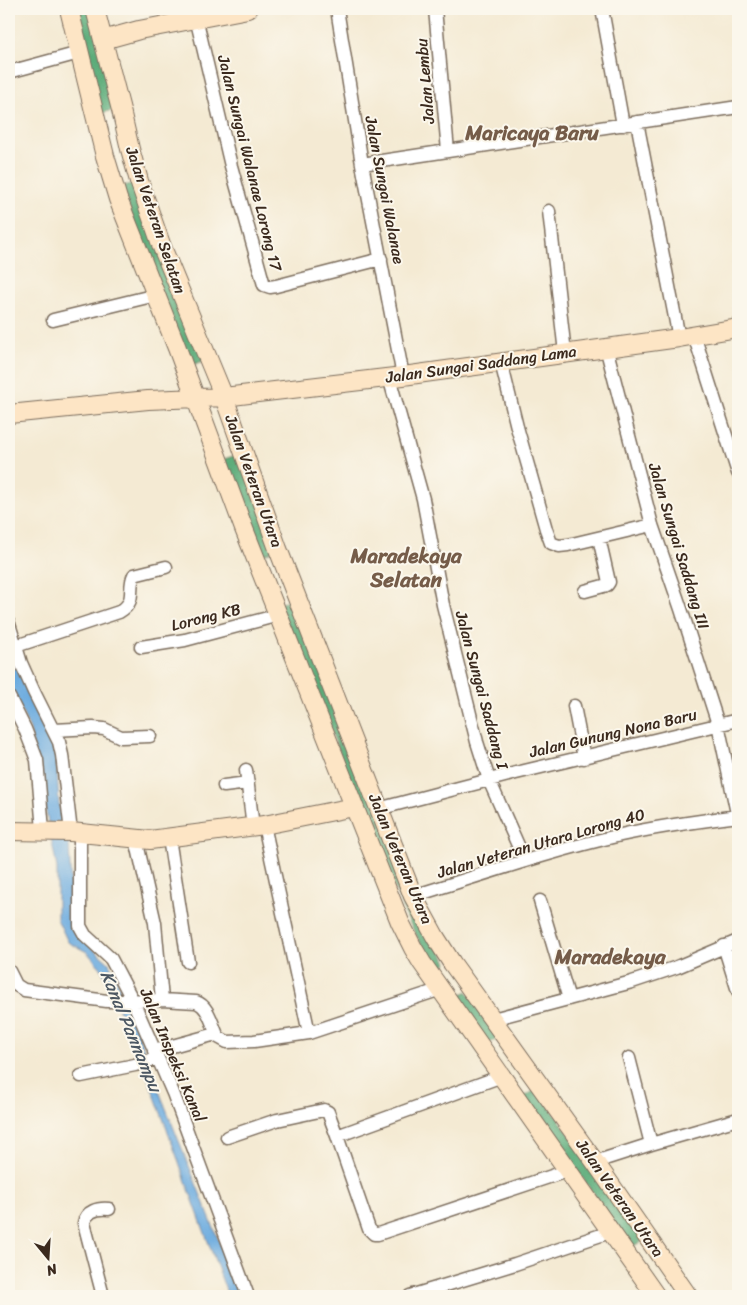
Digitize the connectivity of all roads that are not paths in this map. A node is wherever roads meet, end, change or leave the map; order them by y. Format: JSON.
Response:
{"nodes":[{"id":1,"x":70,"y":9,"type":"edge"},
{"id":2,"x":95,"y":9,"type":"edge"},
{"id":3,"x":248,"y":9,"type":"edge"},
{"id":4,"x":337,"y":9,"type":"edge"},
{"id":5,"x":435,"y":9,"type":"edge"},
{"id":6,"x":602,"y":9,"type":"edge"},
{"id":7,"x":196,"y":14,"type":"edge"},
{"id":8,"x":103,"y":40,"type":"junction"},
{"id":9,"x":79,"y":53,"type":"junction"},
{"id":10,"x":9,"y":72,"type":"edge"},
{"id":11,"x":738,"y":107,"type":"edge"},
{"id":12,"x":637,"y":122,"type":"junction"},
{"id":13,"x":623,"y":125,"type":"junction"},
{"id":14,"x":130,"y":149,"type":"junction"},
{"id":15,"x":448,"y":151,"type":"junction"},
{"id":16,"x":105,"y":156,"type":"junction"},
{"id":17,"x":362,"y":164,"type":"junction"},
{"id":18,"x":549,"y":211,"type":"dead end"},
{"id":19,"x":381,"y":259,"type":"junction"},
{"id":20,"x":156,"y":295,"type":"junction"},
{"id":21,"x":53,"y":320,"type":"dead end"},
{"id":22,"x":738,"y":328,"type":"edge"},
{"id":23,"x":687,"y":336,"type":"junction"},
{"id":24,"x":606,"y":347,"type":"junction"},
{"id":25,"x":566,"y":352,"type":"junction"},
{"id":26,"x":501,"y":362,"type":"junction"},
{"id":27,"x":396,"y":377,"type":"junction"},
{"id":28,"x":195,"y":397,"type":"junction"},
{"id":29,"x":224,"y":397,"type":"junction"},
{"id":30,"x":9,"y":414,"type":"edge"},
{"id":31,"x":738,"y":473,"type":"edge"},
{"id":32,"x":652,"y":525,"type":"junction"},
{"id":33,"x":599,"y":538,"type":"junction"},
{"id":34,"x":284,"y":562,"type":"junction"},
{"id":35,"x":166,"y":567,"type":"dead end"},
{"id":36,"x":262,"y":572,"type":"junction"},
{"id":37,"x":292,"y":585,"type":"junction"},
{"id":38,"x":585,"y":590,"type":"dead end"},
{"id":39,"x":271,"y":594,"type":"junction"},
{"id":40,"x":279,"y":615,"type":"junction"},
{"id":41,"x":9,"y":624,"type":"edge"},
{"id":42,"x":16,"y":646,"type":"junction"},
{"id":43,"x":141,"y":647,"type":"dead end"},
{"id":44,"x":9,"y":697,"type":"edge"},
{"id":45,"x":574,"y":706,"type":"dead end"},
{"id":46,"x":738,"y":720,"type":"edge"},
{"id":47,"x":718,"y":724,"type":"junction"},
{"id":48,"x":54,"y":730,"type":"junction"},
{"id":49,"x":150,"y":736,"type":"dead end"},
{"id":50,"x":584,"y":758,"type":"junction"},
{"id":51,"x":489,"y":780,"type":"junction"},
{"id":52,"x":224,"y":786,"type":"dead end"},
{"id":53,"x":354,"y":807,"type":"junction"},
{"id":54,"x":378,"y":809,"type":"junction"},
{"id":55,"x":738,"y":817,"type":"edge"},
{"id":56,"x":258,"y":826,"type":"junction"},
{"id":57,"x":45,"y":830,"type":"junction"},
{"id":58,"x":9,"y":831,"type":"edge"},
{"id":59,"x":73,"y":832,"type":"junction"},
{"id":60,"x":169,"y":838,"type":"junction"},
{"id":61,"x":136,"y":839,"type":"junction"},
{"id":62,"x":525,"y":861,"type":"junction"},
{"id":63,"x":413,"y":896,"type":"junction"},
{"id":64,"x":540,"y":900,"type":"dead end"},
{"id":65,"x":738,"y":941,"type":"edge"},
{"id":66,"x":724,"y":946,"type":"junction"},
{"id":67,"x":188,"y":962,"type":"dead end"},
{"id":68,"x":9,"y":971,"type":"edge"},
{"id":69,"x":440,"y":989,"type":"junction"},
{"id":70,"x":738,"y":991,"type":"edge"},
{"id":71,"x":568,"y":999,"type":"junction"},
{"id":72,"x":130,"y":1000,"type":"junction"},
{"id":73,"x":162,"y":1000,"type":"junction"},
{"id":74,"x":494,"y":1020,"type":"junction"},
{"id":75,"x":216,"y":1034,"type":"junction"},
{"id":76,"x":309,"y":1034,"type":"junction"},
{"id":77,"x":154,"y":1056,"type":"junction"},
{"id":78,"x":629,"y":1058,"type":"dead end"},
{"id":79,"x":81,"y":1076,"type":"dead end"},
{"id":80,"x":502,"y":1076,"type":"junction"},
{"id":81,"x":738,"y":1119,"type":"edge"},
{"id":82,"x":337,"y":1136,"type":"junction"},
{"id":83,"x":228,"y":1137,"type":"dead end"},
{"id":84,"x":652,"y":1144,"type":"junction"},
{"id":85,"x":595,"y":1162,"type":"junction"},
{"id":86,"x":567,"y":1171,"type":"junction"},
{"id":87,"x":109,"y":1210,"type":"dead end"},
{"id":88,"x":610,"y":1232,"type":"junction"},
{"id":89,"x":659,"y":1254,"type":"junction"},
{"id":90,"x":637,"y":1268,"type":"junction"},
{"id":91,"x":102,"y":1296,"type":"edge"},
{"id":92,"x":248,"y":1296,"type":"edge"},
{"id":93,"x":414,"y":1296,"type":"edge"},
{"id":94,"x":656,"y":1296,"type":"edge"},
{"id":95,"x":688,"y":1296,"type":"edge"}],
"edges":[{"from":1,"to":9,"type":"main road","name":"Jalan Veteran Selatan"},
{"from":2,"to":8,"type":"main road","name":"Jalan Veteran Selatan"},
{"from":3,"to":7,"type":"main road"},
{"from":4,"to":17,"type":"street","name":"Jalan Sungai Walanae"},
{"from":5,"to":15,"type":"street","name":"Jalan Lembu"},
{"from":6,"to":13,"type":"street"},
{"from":7,"to":8,"type":"main road"},
{"from":7,"to":19,"type":"street","name":"Jalan Sungai Walanae Lorong 17"},
{"from":8,"to":14,"type":"main road","name":"Jalan Veteran Selatan"},
{"from":9,"to":10,"type":"street"},
{"from":9,"to":16,"type":"main road","name":"Jalan Veteran Selatan"},
{"from":11,"to":12,"type":"street"},
{"from":12,"to":13,"type":"street"},
{"from":12,"to":23,"type":"street"},
{"from":13,"to":15,"type":"street"},
{"from":14,"to":16,"type":"main road"},
{"from":14,"to":29,"type":"main road","name":"Jalan Veteran Selatan"},
{"from":15,"to":17,"type":"street"},
{"from":16,"to":20,"type":"main road","name":"Jalan Veteran Selatan"},
{"from":17,"to":19,"type":"street","name":"Jalan Sungai Walanae"},
{"from":18,"to":25,"type":"street"},
{"from":19,"to":27,"type":"street","name":"Jalan Sungai Walanae"},
{"from":20,"to":21,"type":"street"},
{"from":20,"to":28,"type":"main road","name":"Jalan Veteran Selatan"},
{"from":22,"to":23,"type":"main road","name":"Jalan Sungai Saddang Lama"},
{"from":23,"to":24,"type":"main road","name":"Jalan Sungai Saddang Lama"},
{"from":23,"to":31,"type":"street"},
{"from":24,"to":25,"type":"main road","name":"Jalan Sungai Saddang Lama"},
{"from":24,"to":32,"type":"street","name":"Jalan Sungai Saddang III"},
{"from":25,"to":26,"type":"main road","name":"Jalan Sungai Saddang Lama"},
{"from":26,"to":27,"type":"main road","name":"Jalan Sungai Saddang Lama"},
{"from":26,"to":33,"type":"street"},
{"from":27,"to":29,"type":"main road","name":"Jalan Sungai Saddang Lama"},
{"from":27,"to":51,"type":"street","name":"Jalan Sungai Saddang I"},
{"from":28,"to":29,"type":"main road","name":"Jalan Sungai Saddang Lama"},
{"from":28,"to":30,"type":"main road","name":"Jalan Sungai Saddang Lama"},
{"from":28,"to":36,"type":"main road","name":"Jalan Veteran Utara"},
{"from":29,"to":34,"type":"main road","name":"Jalan Veteran Utara"},
{"from":32,"to":33,"type":"street"},
{"from":32,"to":47,"type":"street","name":"Jalan Sungai Saddang III"},
{"from":33,"to":38,"type":"street"},
{"from":34,"to":36,"type":"main road"},
{"from":34,"to":37,"type":"main road","name":"Jalan Veteran Utara"},
{"from":35,"to":42,"type":"street"},
{"from":36,"to":39,"type":"main road","name":"Jalan Veteran Utara"},
{"from":37,"to":39,"type":"main road"},
{"from":37,"to":54,"type":"main road","name":"Jalan Veteran Utara"},
{"from":39,"to":40,"type":"main road","name":"Jalan Veteran Utara"},
{"from":40,"to":43,"type":"street","name":"Lorong KB"},
{"from":40,"to":53,"type":"main road","name":"Jalan Veteran Utara"},
{"from":41,"to":42,"type":"street","name":"Jalan Inspeksi Kanal"},
{"from":42,"to":48,"type":"street","name":"Jalan Inspeksi Kanal"},
{"from":44,"to":57,"type":"street"},
{"from":45,"to":50,"type":"street"},
{"from":46,"to":47,"type":"street","name":"Jalan Gunung Nona Baru"},
{"from":47,"to":50,"type":"street","name":"Jalan Gunung Nona Baru"},
{"from":47,"to":55,"type":"street","name":"Jalan Sungai Saddang III"},
{"from":48,"to":49,"type":"street"},
{"from":48,"to":59,"type":"street","name":"Jalan Inspeksi Kanal"},
{"from":50,"to":51,"type":"street","name":"Jalan Gunung Nona Baru"},
{"from":51,"to":54,"type":"street","name":"Jalan Gunung Nona Baru"},
{"from":51,"to":62,"type":"street","name":"Jalan Sungai Saddang I"},
{"from":52,"to":56,"type":"street"},
{"from":53,"to":56,"type":"main road"},
{"from":53,"to":69,"type":"main road","name":"Jalan Veteran Utara"},
{"from":54,"to":63,"type":"main road","name":"Jalan Veteran Utara"},
{"from":55,"to":62,"type":"street","name":"Jalan Veteran Utara Lorong 40"},
{"from":56,"to":60,"type":"main road"},
{"from":56,"to":76,"type":"street"},
{"from":57,"to":58,"type":"main road"},
{"from":57,"to":59,"type":"main road"},
{"from":59,"to":61,"type":"main road"},
{"from":59,"to":72,"type":"street","name":"Jalan Inspeksi Kanal"},
{"from":60,"to":61,"type":"main road"},
{"from":60,"to":67,"type":"street"},
{"from":61,"to":73,"type":"street"},
{"from":62,"to":63,"type":"street","name":"Jalan Veteran Utara Lorong 40"},
{"from":63,"to":74,"type":"main road","name":"Jalan Veteran Utara"},
{"from":64,"to":71,"type":"street"},
{"from":65,"to":66,"type":"street"},
{"from":66,"to":70,"type":"street"},
{"from":66,"to":71,"type":"street"},
{"from":68,"to":72,"type":"street"},
{"from":69,"to":76,"type":"street"},
{"from":69,"to":80,"type":"main road","name":"Jalan Veteran Utara"},
{"from":71,"to":74,"type":"street"},
{"from":72,"to":73,"type":"street"},
{"from":72,"to":77,"type":"street","name":"Jalan Inspeksi Kanal"},
{"from":73,"to":75,"type":"street"},
{"from":74,"to":85,"type":"main road","name":"Jalan Veteran Utara"},
{"from":75,"to":76,"type":"street"},
{"from":75,"to":77,"type":"street"},
{"from":77,"to":79,"type":"street"},
{"from":77,"to":92,"type":"street","name":"Jalan Inspeksi Kanal"},
{"from":78,"to":84,"type":"street"},
{"from":80,"to":82,"type":"street"},
{"from":80,"to":86,"type":"main road","name":"Jalan Veteran Utara"},
{"from":81,"to":84,"type":"street"},
{"from":82,"to":83,"type":"street"},
{"from":82,"to":86,"type":"street"},
{"from":84,"to":85,"type":"street"},
{"from":85,"to":89,"type":"main road","name":"Jalan Veteran Utara"},
{"from":86,"to":88,"type":"main road","name":"Jalan Veteran Utara"},
{"from":87,"to":91,"type":"street"},
{"from":88,"to":90,"type":"main road","name":"Jalan Veteran Utara"},
{"from":88,"to":93,"type":"street"},
{"from":89,"to":90,"type":"main road"},
{"from":89,"to":95,"type":"main road","name":"Jalan Veteran Utara"},
{"from":90,"to":94,"type":"main road","name":"Jalan Veteran Utara"}]}
